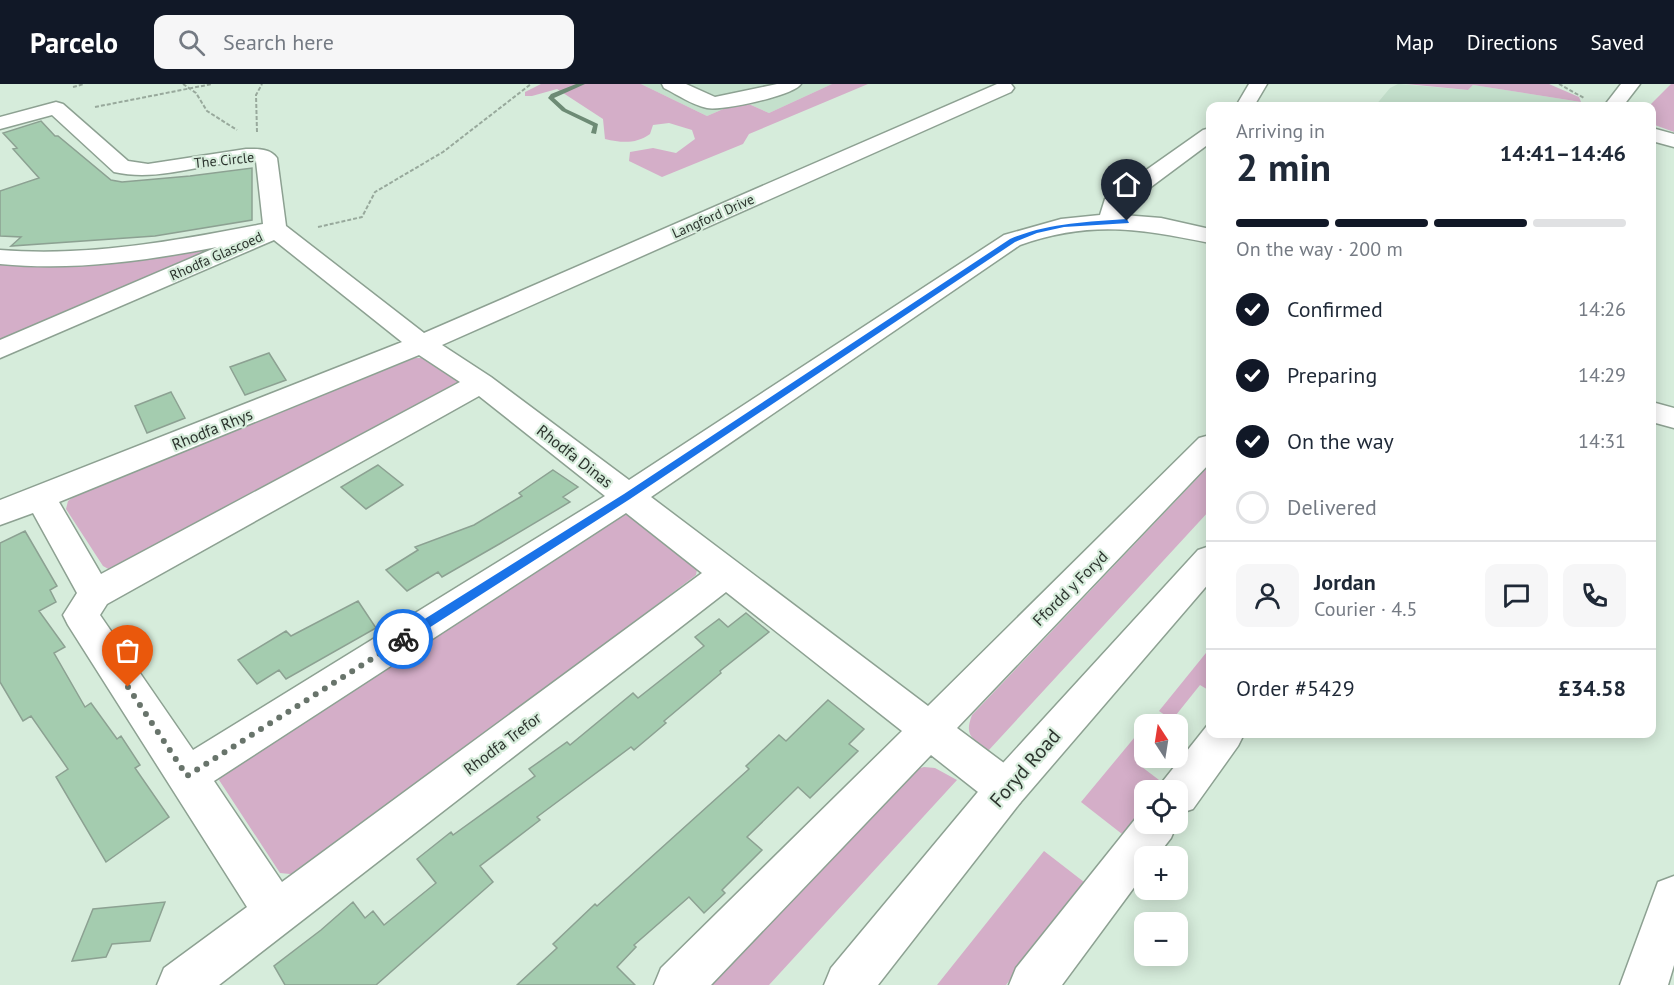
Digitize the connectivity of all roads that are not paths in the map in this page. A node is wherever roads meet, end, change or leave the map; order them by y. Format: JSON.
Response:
{"nodes":[{"id":1,"x":672,"y":84,"type":"edge"},
{"id":2,"x":792,"y":84,"type":"edge"},
{"id":3,"x":1258,"y":84,"type":"edge"},
{"id":4,"x":1630,"y":84,"type":"edge"},
{"id":5,"x":1007,"y":89,"type":"edge"},
{"id":6,"x":1247,"y":102,"type":"edge"},
{"id":7,"x":1615,"y":102,"type":"edge"},
{"id":8,"x":0,"y":123,"type":"edge"},
{"id":9,"x":1656,"y":135,"type":"edge"},
{"id":10,"x":1206,"y":139,"type":"edge"},
{"id":11,"x":1674,"y":141,"type":"edge"},
{"id":12,"x":1111,"y":221,"type":"junction"},
{"id":13,"x":279,"y":231,"type":"junction"},
{"id":14,"x":1206,"y":235,"type":"edge"},
{"id":15,"x":0,"y":257,"type":"edge"},
{"id":16,"x":421,"y":344,"type":"junction"},
{"id":17,"x":0,"y":350,"type":"edge"},
{"id":18,"x":481,"y":383,"type":"junction"},
{"id":19,"x":1656,"y":413,"type":"edge"},
{"id":20,"x":1674,"y":418,"type":"edge"},
{"id":21,"x":1206,"y":449,"type":"edge"},
{"id":22,"x":627,"y":496,"type":"junction"},
{"id":23,"x":41,"y":498,"type":"junction"},
{"id":24,"x":1,"y":511,"type":"edge"},
{"id":25,"x":1206,"y":564,"type":"edge"},
{"id":26,"x":727,"y":573,"type":"junction"},
{"id":27,"x":96,"y":594,"type":"junction"},
{"id":28,"x":929,"y":731,"type":"junction"},
{"id":29,"x":1221,"y":738,"type":"edge"},
{"id":30,"x":187,"y":776,"type":"junction"},
{"id":31,"x":1188,"y":782,"type":"edge"},
{"id":32,"x":1006,"y":789,"type":"junction"},
{"id":33,"x":1148,"y":834,"type":"edge"},
{"id":34,"x":1674,"y":898,"type":"edge"},
{"id":35,"x":278,"y":913,"type":"junction"},
{"id":36,"x":182,"y":985,"type":"edge"},
{"id":37,"x":678,"y":985,"type":"edge"},
{"id":38,"x":848,"y":985,"type":"edge"},
{"id":39,"x":1033,"y":985,"type":"edge"},
{"id":40,"x":1644,"y":985,"type":"edge"}],
"edges":[{"from":1,"to":2,"type":"street"},
{"from":3,"to":6,"type":"street"},
{"from":4,"to":7,"type":"street"},
{"from":5,"to":16,"type":"street","name":"Langford Drive"},
{"from":8,"to":13,"type":"street","name":"The Circle"},
{"from":9,"to":11,"type":"street"},
{"from":10,"to":12,"type":"street"},
{"from":12,"to":14,"type":"street"},
{"from":12,"to":22,"type":"street"},
{"from":13,"to":15,"type":"street","name":"Rhodfa Glascoed"},
{"from":13,"to":16,"type":"street"},
{"from":13,"to":17,"type":"street","name":"Rhodfa Glascoed"},
{"from":16,"to":18,"type":"street","name":"Rhodfa Dinas"},
{"from":16,"to":23,"type":"street","name":"Rhodfa Rhys"},
{"from":18,"to":22,"type":"street","name":"Rhodfa Dinas"},
{"from":18,"to":27,"type":"street"},
{"from":19,"to":20,"type":"street"},
{"from":21,"to":28,"type":"street","name":"Ffordd y Foryd"},
{"from":22,"to":26,"type":"street","name":"Rhodfa Dinas"},
{"from":22,"to":30,"type":"street"},
{"from":23,"to":24,"type":"street","name":"Rhodfa Rhys"},
{"from":23,"to":27,"type":"street"},
{"from":25,"to":32,"type":"street","name":"Foryd Road"},
{"from":26,"to":28,"type":"street","name":"Rhodfa Dinas"},
{"from":26,"to":35,"type":"street","name":"Rhodfa Trefor"},
{"from":27,"to":30,"type":"street"},
{"from":28,"to":32,"type":"street","name":"Rhodfa Dinas"},
{"from":28,"to":37,"type":"street","name":"Ffordd y Foryd"},
{"from":29,"to":31,"type":"street"},
{"from":30,"to":35,"type":"street"},
{"from":32,"to":38,"type":"street","name":"Foryd Road"},
{"from":33,"to":39,"type":"street"},
{"from":34,"to":40,"type":"street"},
{"from":35,"to":36,"type":"street","name":"Rhodfa Trefor"}]}
